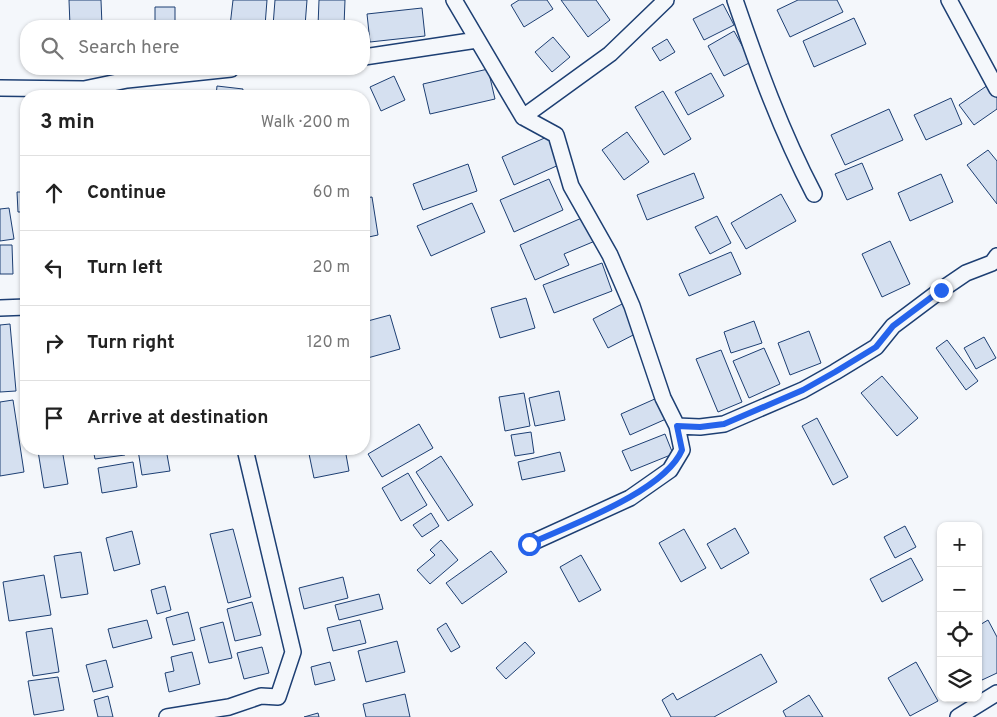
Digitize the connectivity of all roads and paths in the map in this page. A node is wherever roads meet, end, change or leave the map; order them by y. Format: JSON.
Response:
{"nodes":[{"id":1,"x":454,"y":0,"type":"edge"},
{"id":2,"x":666,"y":0,"type":"edge"},
{"id":3,"x":735,"y":0,"type":"edge"},
{"id":4,"x":949,"y":0,"type":"edge"},
{"id":5,"x":477,"y":40,"type":"junction"},
{"id":6,"x":370,"y":56,"type":"edge"},
{"id":7,"x":175,"y":75,"type":"edge"},
{"id":8,"x":0,"y":88,"type":"edge"},
{"id":9,"x":997,"y":88,"type":"edge"},
{"id":10,"x":523,"y":117,"type":"junction"},
{"id":11,"x":814,"y":194,"type":"dead end"},
{"id":12,"x":997,"y":256,"type":"edge"},
{"id":13,"x":20,"y":307,"type":"edge"},
{"id":14,"x":0,"y":308,"type":"edge"},
{"id":15,"x":677,"y":426,"type":"junction"},
{"id":16,"x":246,"y":455,"type":"edge"},
{"id":17,"x":529,"y":544,"type":"dead end"},
{"id":18,"x":997,"y":694,"type":"edge"},
{"id":19,"x":167,"y":717,"type":"edge"},
{"id":20,"x":958,"y":717,"type":"edge"}],
"edges":[{"from":1,"to":5,"type":"street"},
{"from":2,"to":10,"type":"street"},
{"from":3,"to":11,"type":"street"},
{"from":4,"to":9,"type":"street"},
{"from":5,"to":6,"type":"street"},
{"from":5,"to":10,"type":"street"},
{"from":7,"to":8,"type":"street"},
{"from":10,"to":15,"type":"street"},
{"from":12,"to":15,"type":"street"},
{"from":13,"to":14,"type":"street"},
{"from":15,"to":17,"type":"street"},
{"from":16,"to":19,"type":"street"},
{"from":18,"to":20,"type":"street"}]}
